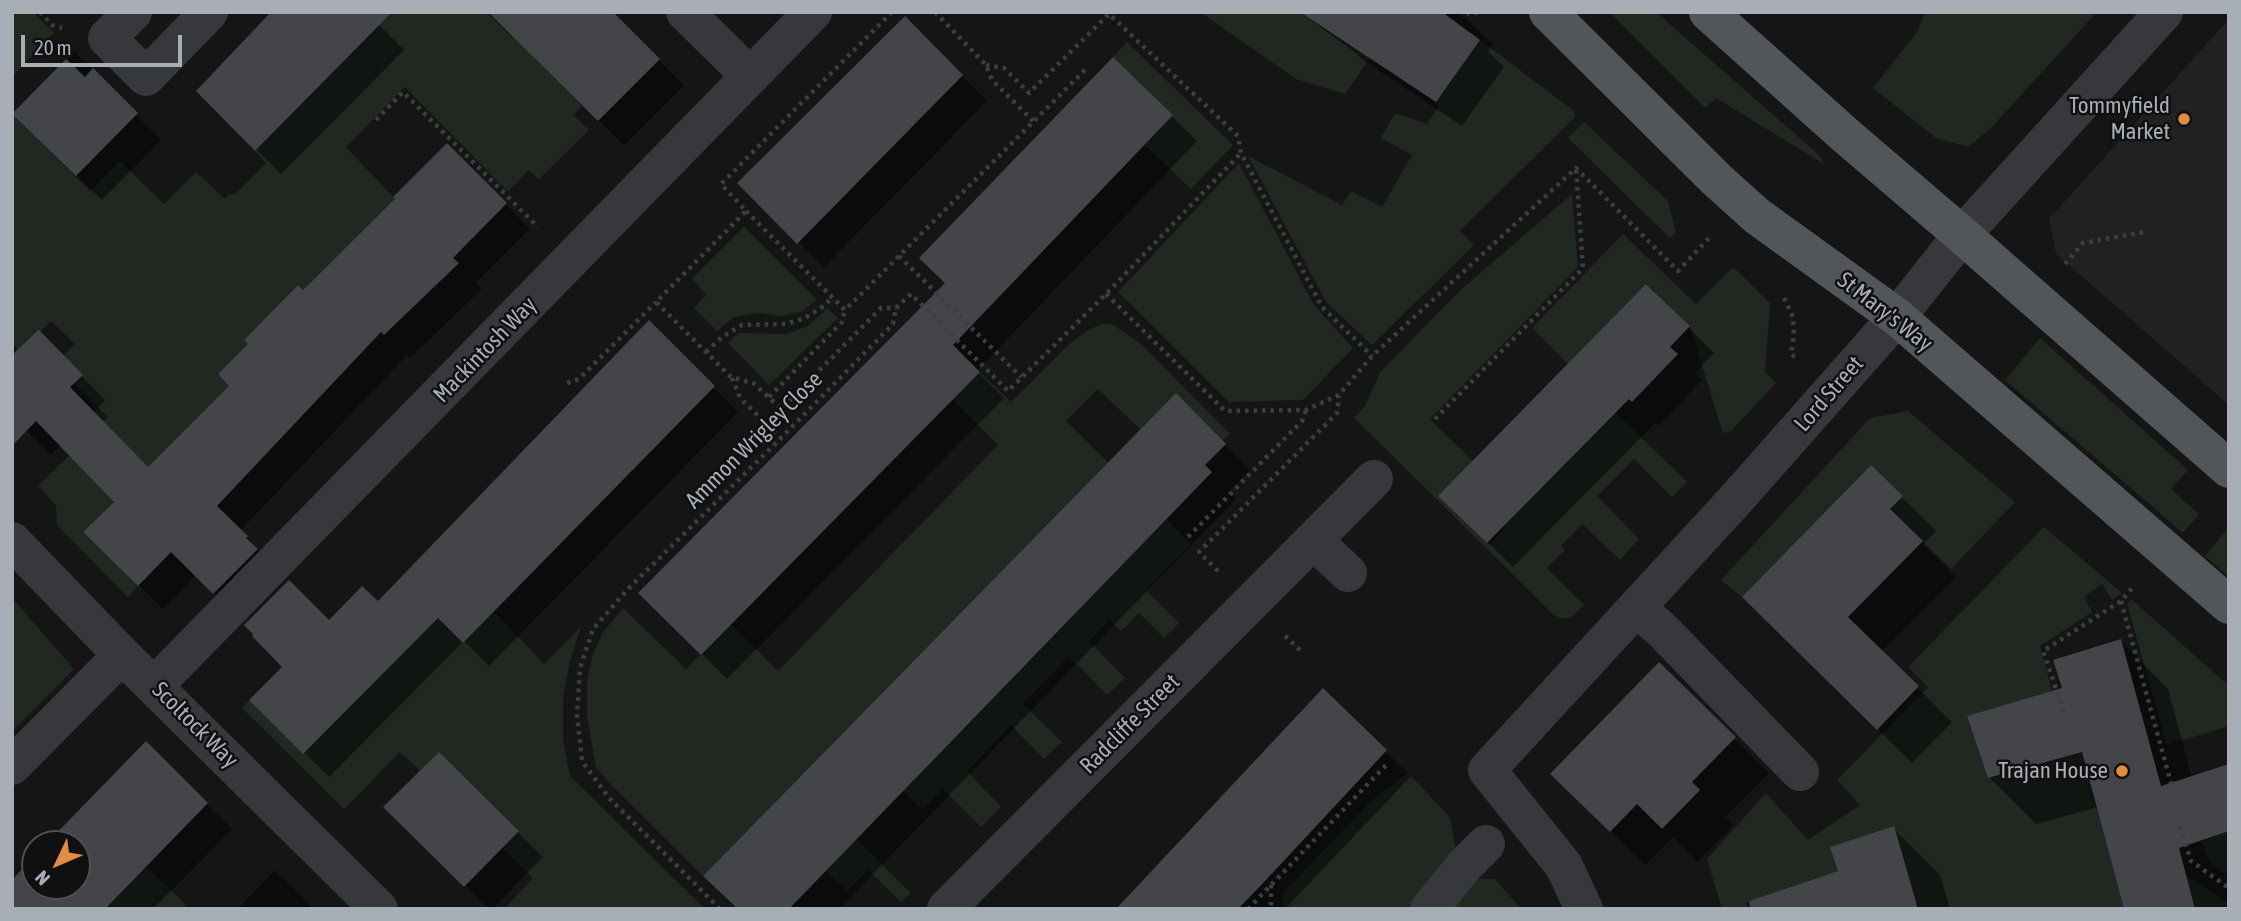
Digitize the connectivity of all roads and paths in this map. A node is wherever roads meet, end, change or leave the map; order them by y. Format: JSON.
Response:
{"nodes":[{"id":1,"x":133,"y":12,"type":"edge"},
{"id":2,"x":209,"y":12,"type":"edge"},
{"id":3,"x":685,"y":12,"type":"edge"},
{"id":4,"x":813,"y":12,"type":"edge"},
{"id":5,"x":892,"y":12,"type":"edge"},
{"id":6,"x":935,"y":12,"type":"edge"},
{"id":7,"x":1467,"y":12,"type":"edge"},
{"id":8,"x":1478,"y":12,"type":"edge"},
{"id":9,"x":1548,"y":12,"type":"edge"},
{"id":10,"x":1708,"y":12,"type":"edge"},
{"id":11,"x":2164,"y":12,"type":"edge"},
{"id":12,"x":986,"y":65,"type":"junction"},
{"id":13,"x":1084,"y":70,"type":"dead end"},
{"id":14,"x":750,"y":76,"type":"junction"},
{"id":15,"x":376,"y":120,"type":"dead end"},
{"id":16,"x":1033,"y":121,"type":"junction"},
{"id":17,"x":1241,"y":153,"type":"junction"},
{"id":18,"x":1576,"y":168,"type":"junction"},
{"id":19,"x":746,"y":211,"type":"junction"},
{"id":20,"x":1719,"y":228,"type":"dead end"},
{"id":21,"x":541,"y":230,"type":"dead end"},
{"id":22,"x":2144,"y":232,"type":"dead end"},
{"id":23,"x":1962,"y":235,"type":"junction"},
{"id":24,"x":899,"y":256,"type":"junction"},
{"id":25,"x":2066,"y":262,"type":"dead end"},
{"id":26,"x":1106,"y":294,"type":"junction"},
{"id":27,"x":832,"y":298,"type":"junction"},
{"id":28,"x":656,"y":302,"type":"junction"},
{"id":29,"x":896,"y":308,"type":"junction"},
{"id":30,"x":845,"y":310,"type":"junction"},
{"id":31,"x":1897,"y":317,"type":"junction"},
{"id":32,"x":706,"y":352,"type":"junction"},
{"id":33,"x":1373,"y":356,"type":"junction"},
{"id":34,"x":731,"y":377,"type":"junction"},
{"id":35,"x":1021,"y":377,"type":"junction"},
{"id":36,"x":566,"y":383,"type":"dead end"},
{"id":37,"x":1339,"y":395,"type":"junction"},
{"id":38,"x":769,"y":397,"type":"junction"},
{"id":39,"x":1306,"y":410,"type":"junction"},
{"id":40,"x":1435,"y":419,"type":"dead end"},
{"id":41,"x":781,"y":438,"type":"junction"},
{"id":42,"x":2229,"y":469,"type":"edge"},
{"id":43,"x":1374,"y":479,"type":"dead end"},
{"id":44,"x":1188,"y":537,"type":"dead end"},
{"id":45,"x":12,"y":541,"type":"edge"},
{"id":46,"x":1314,"y":541,"type":"junction"},
{"id":47,"x":1348,"y":573,"type":"dead end"},
{"id":48,"x":1223,"y":576,"type":"dead end"},
{"id":49,"x":2134,"y":586,"type":"dead end"},
{"id":50,"x":2121,"y":601,"type":"junction"},
{"id":51,"x":2229,"y":605,"type":"edge"},
{"id":52,"x":1637,"y":608,"type":"junction"},
{"id":53,"x":122,"y":655,"type":"junction"},
{"id":54,"x":155,"y":685,"type":"junction"},
{"id":55,"x":2064,"y":712,"type":"dead end"},
{"id":56,"x":1389,"y":762,"type":"dead end"},
{"id":57,"x":12,"y":766,"type":"edge"},
{"id":58,"x":1800,"y":772,"type":"dead end"},
{"id":59,"x":2172,"y":788,"type":"dead end"},
{"id":60,"x":2179,"y":827,"type":"dead end"},
{"id":61,"x":1486,"y":844,"type":"dead end"},
{"id":62,"x":1271,"y":885,"type":"junction"},
{"id":63,"x":2229,"y":888,"type":"edge"},
{"id":64,"x":379,"y":909,"type":"edge"},
{"id":65,"x":720,"y":909,"type":"edge"},
{"id":66,"x":946,"y":909,"type":"edge"},
{"id":67,"x":1248,"y":909,"type":"edge"},
{"id":68,"x":1271,"y":909,"type":"edge"},
{"id":69,"x":1429,"y":909,"type":"edge"},
{"id":70,"x":1584,"y":909,"type":"edge"}],
"edges":[{"from":1,"to":2,"type":"street"},
{"from":3,"to":14,"type":"street"},
{"from":4,"to":14,"type":"street","name":"Mackintosh Way"},
{"from":5,"to":19,"type":"path"},
{"from":6,"to":12,"type":"path"},
{"from":7,"to":8,"type":"path"},
{"from":9,"to":31,"type":"main road","name":"St Mary's Way"},
{"from":10,"to":23,"type":"main road"},
{"from":11,"to":23,"type":"street","name":"Lord Street"},
{"from":12,"to":16,"type":"path"},
{"from":12,"to":17,"type":"path"},
{"from":13,"to":16,"type":"path"},
{"from":14,"to":54,"type":"street","name":"Mackintosh Way"},
{"from":15,"to":21,"type":"path"},
{"from":16,"to":24,"type":"path"},
{"from":17,"to":26,"type":"path"},
{"from":17,"to":33,"type":"path"},
{"from":18,"to":20,"type":"path"},
{"from":18,"to":33,"type":"path"},
{"from":18,"to":40,"type":"path"},
{"from":19,"to":27,"type":"path"},
{"from":19,"to":28,"type":"path"},
{"from":22,"to":25,"type":"path"},
{"from":23,"to":31,"type":"street","name":"Lord Street"},
{"from":23,"to":42,"type":"main road"},
{"from":24,"to":30,"type":"path"},
{"from":24,"to":35,"type":"path"},
{"from":26,"to":35,"type":"path"},
{"from":26,"to":39,"type":"path"},
{"from":27,"to":30,"type":"path"},
{"from":27,"to":32,"type":"path"},
{"from":28,"to":32,"type":"path"},
{"from":28,"to":36,"type":"path"},
{"from":29,"to":35,"type":"path"},
{"from":29,"to":38,"type":"path"},
{"from":29,"to":41,"type":"path","name":"Ammon Wrigley Close"},
{"from":30,"to":38,"type":"path"},
{"from":31,"to":51,"type":"main road","name":"St Mary's Way"},
{"from":31,"to":52,"type":"street","name":"Lord Street"},
{"from":32,"to":34,"type":"path"},
{"from":33,"to":37,"type":"path"},
{"from":34,"to":38,"type":"path"},
{"from":34,"to":41,"type":"path"},
{"from":37,"to":39,"type":"path"},
{"from":37,"to":48,"type":"path"},
{"from":39,"to":44,"type":"path"},
{"from":41,"to":65,"type":"path","name":"Ammon Wrigley Close"},
{"from":43,"to":46,"type":"street","name":"Radcliffe Street"},
{"from":45,"to":53,"type":"street","name":"Scoltock Way"},
{"from":46,"to":47,"type":"street"},
{"from":46,"to":66,"type":"street","name":"Radcliffe Street"},
{"from":49,"to":50,"type":"path"},
{"from":50,"to":55,"type":"path"},
{"from":50,"to":59,"type":"path"},
{"from":52,"to":58,"type":"street"},
{"from":52,"to":70,"type":"street","name":"Lord Street"},
{"from":53,"to":54,"type":"street","name":"Scoltock Way"},
{"from":53,"to":57,"type":"street"},
{"from":54,"to":64,"type":"street","name":"Scoltock Way"},
{"from":56,"to":62,"type":"path"},
{"from":60,"to":63,"type":"path"},
{"from":61,"to":69,"type":"street"},
{"from":62,"to":67,"type":"path"},
{"from":62,"to":68,"type":"path"}]}
